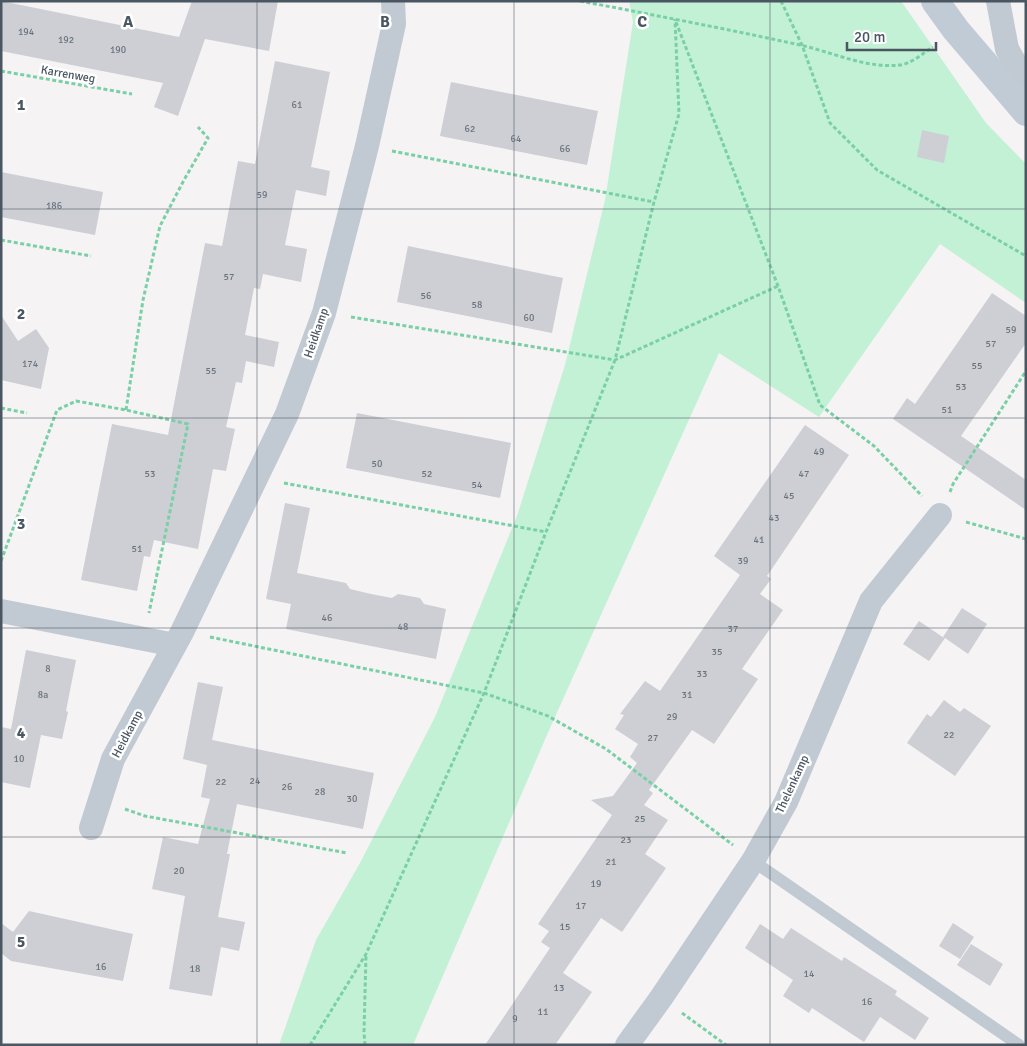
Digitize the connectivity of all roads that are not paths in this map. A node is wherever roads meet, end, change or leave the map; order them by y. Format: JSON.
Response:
{"nodes":[{"id":1,"x":393,"y":1,"type":"edge"},
{"id":2,"x":935,"y":1,"type":"edge"},
{"id":3,"x":998,"y":1,"type":"edge"},
{"id":4,"x":1026,"y":82,"type":"edge"},
{"id":5,"x":1026,"y":112,"type":"edge"},
{"id":6,"x":940,"y":515,"type":"road end"},
{"id":7,"x":1,"y":611,"type":"edge"},
{"id":8,"x":179,"y":638,"type":"junction"},
{"id":9,"x":91,"y":828,"type":"dead end"},
{"id":10,"x":753,"y":861,"type":"junction"},
{"id":11,"x":627,"y":1045,"type":"edge"},
{"id":12,"x":1019,"y":1045,"type":"edge"}],
"edges":[{"from":1,"to":8,"type":"street","name":"Heidkamp"},
{"from":2,"to":5,"type":"main road"},
{"from":3,"to":4,"type":"street"},
{"from":6,"to":10,"type":"street","name":"Thelenkamp"},
{"from":7,"to":8,"type":"street"},
{"from":8,"to":9,"type":"street","name":"Heidkamp"},
{"from":10,"to":11,"type":"street","name":"Thelenkamp"},
{"from":10,"to":12,"type":"lane"}]}
